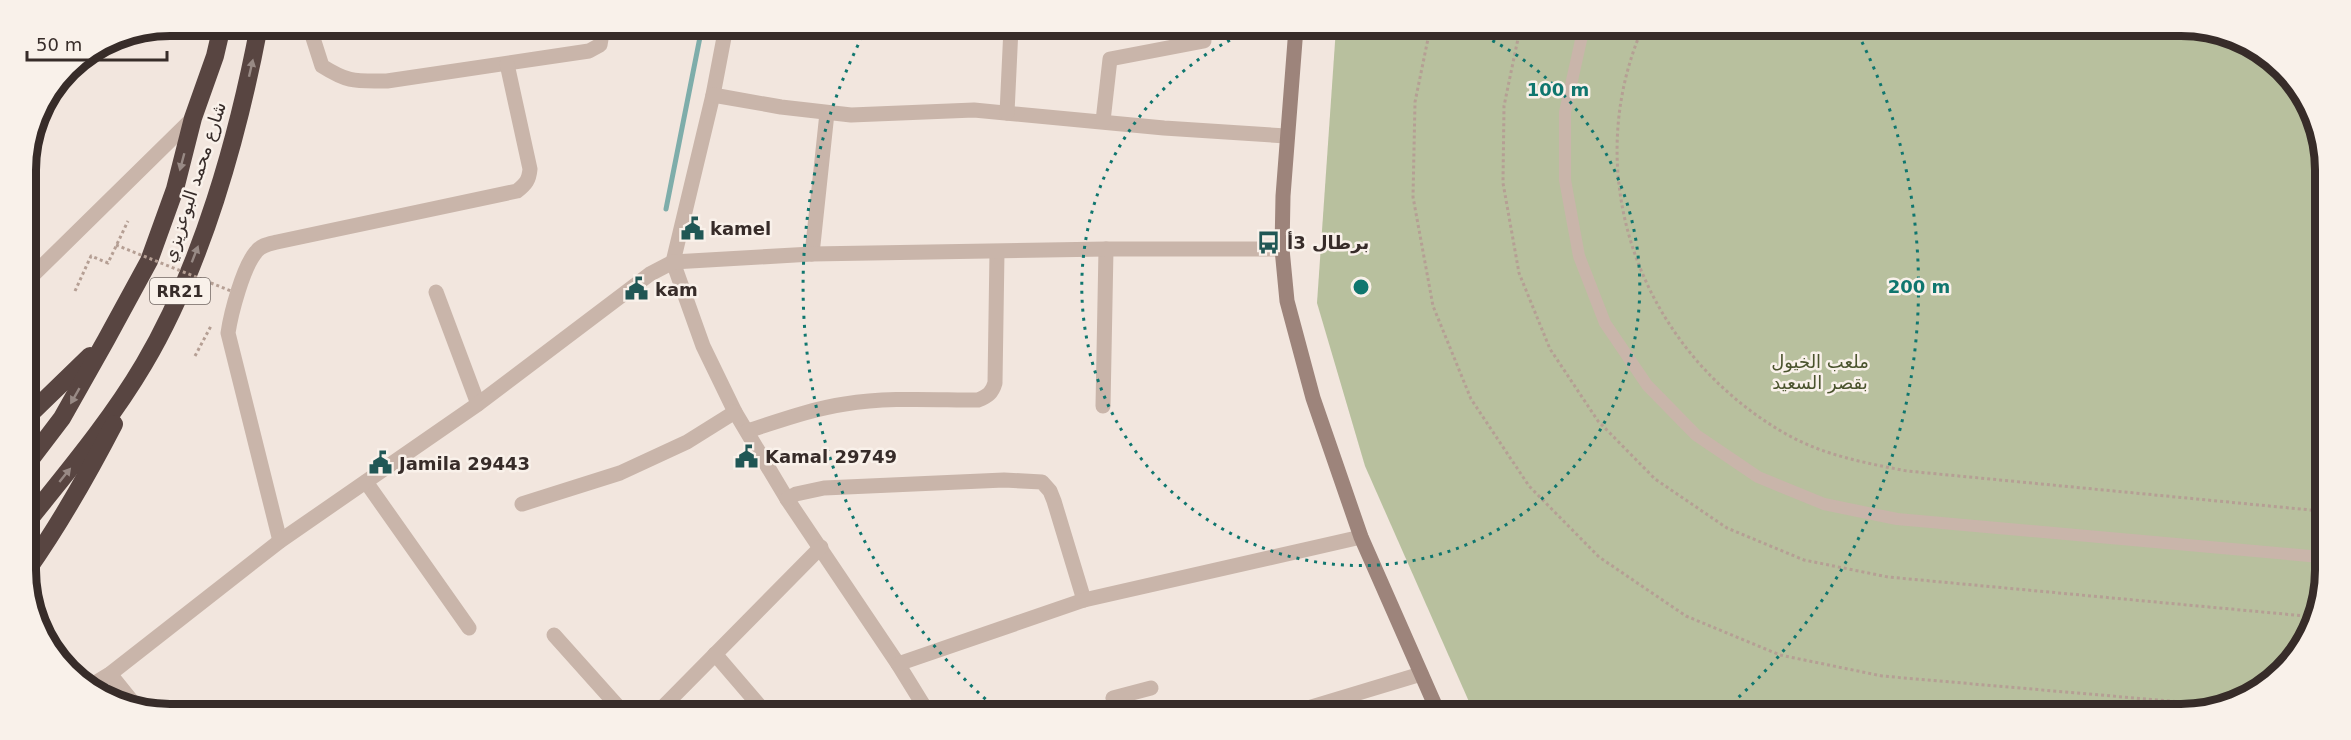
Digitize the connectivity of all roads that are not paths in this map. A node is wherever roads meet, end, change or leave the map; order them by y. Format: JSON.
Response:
{"nodes":[{"id":1,"x":220,"y":36,"type":"edge"},
{"id":2,"x":257,"y":36,"type":"edge"},
{"id":3,"x":314,"y":36,"type":"edge"},
{"id":4,"x":602,"y":36,"type":"edge"},
{"id":5,"x":724,"y":36,"type":"edge"},
{"id":6,"x":1011,"y":36,"type":"edge"},
{"id":7,"x":1204,"y":36,"type":"edge"},
{"id":8,"x":1295,"y":36,"type":"edge"},
{"id":9,"x":1582,"y":36,"type":"edge"},
{"id":10,"x":507,"y":64,"type":"junction"},
{"id":11,"x":713,"y":95,"type":"junction"},
{"id":12,"x":827,"y":113,"type":"junction"},
{"id":13,"x":1007,"y":113,"type":"junction"},
{"id":14,"x":193,"y":118,"type":"junction"},
{"id":15,"x":1103,"y":121,"type":"junction"},
{"id":16,"x":1286,"y":136,"type":"junction"},
{"id":17,"x":1106,"y":249,"type":"junction"},
{"id":18,"x":1282,"y":249,"type":"junction"},
{"id":19,"x":997,"y":252,"type":"junction"},
{"id":20,"x":812,"y":254,"type":"junction"},
{"id":21,"x":673,"y":262,"type":"junction"},
{"id":22,"x":36,"y":272,"type":"edge"},
{"id":23,"x":436,"y":292,"type":"dead end"},
{"id":24,"x":106,"y":340,"type":"junction"},
{"id":25,"x":144,"y":364,"type":"junction"},
{"id":26,"x":478,"y":404,"type":"junction"},
{"id":27,"x":1103,"y":406,"type":"dead end"},
{"id":28,"x":36,"y":408,"type":"edge"},
{"id":29,"x":735,"y":412,"type":"junction"},
{"id":30,"x":747,"y":431,"type":"junction"},
{"id":31,"x":36,"y":452,"type":"edge"},
{"id":32,"x":366,"y":482,"type":"junction"},
{"id":33,"x":787,"y":499,"type":"junction"},
{"id":34,"x":522,"y":504,"type":"dead end"},
{"id":35,"x":36,"y":511,"type":"edge"},
{"id":36,"x":1360,"y":537,"type":"junction"},
{"id":37,"x":280,"y":541,"type":"junction"},
{"id":38,"x":821,"y":547,"type":"junction"},
{"id":39,"x":2315,"y":556,"type":"edge"},
{"id":40,"x":36,"y":558,"type":"edge"},
{"id":41,"x":1084,"y":600,"type":"junction"},
{"id":42,"x":469,"y":628,"type":"dead end"},
{"id":43,"x":554,"y":635,"type":"dead end"},
{"id":44,"x":715,"y":654,"type":"junction"},
{"id":45,"x":898,"y":664,"type":"junction"},
{"id":46,"x":110,"y":674,"type":"junction"},
{"id":47,"x":1421,"y":674,"type":"junction"},
{"id":48,"x":97,"y":682,"type":"edge"},
{"id":49,"x":1150,"y":688,"type":"dead end"},
{"id":50,"x":129,"y":697,"type":"edge"},
{"id":51,"x":616,"y":704,"type":"edge"},
{"id":52,"x":665,"y":704,"type":"edge"},
{"id":53,"x":758,"y":704,"type":"edge"},
{"id":54,"x":923,"y":704,"type":"edge"},
{"id":55,"x":1115,"y":704,"type":"edge"},
{"id":56,"x":1322,"y":704,"type":"edge"},
{"id":57,"x":1434,"y":704,"type":"edge"}],
"edges":[{"from":1,"to":14,"type":"highway","name":"شارع محمد البوعزيزي","number":"RR21"},
{"from":25,"to":2,"type":"highway","name":"شارع محمد البوعزيزي","number":"RR21","one_way":true},
{"from":3,"to":10,"type":"street"},
{"from":4,"to":10,"type":"street"},
{"from":5,"to":11,"type":"street"},
{"from":6,"to":13,"type":"street"},
{"from":7,"to":15,"type":"street"},
{"from":8,"to":16,"type":"street"},
{"from":9,"to":39,"type":"lane"},
{"from":10,"to":37,"type":"street"},
{"from":11,"to":12,"type":"street"},
{"from":11,"to":21,"type":"street"},
{"from":12,"to":13,"type":"street"},
{"from":12,"to":20,"type":"street"},
{"from":13,"to":15,"type":"street"},
{"from":14,"to":22,"type":"street"},
{"from":14,"to":24,"type":"highway","name":"شارع محمد البوعزيزي","number":"RR21","one_way":true},
{"from":15,"to":16,"type":"street"},
{"from":16,"to":18,"type":"street"},
{"from":17,"to":18,"type":"street"},
{"from":17,"to":19,"type":"street"},
{"from":17,"to":27,"type":"street"},
{"from":18,"to":36,"type":"street"},
{"from":19,"to":20,"type":"street"},
{"from":19,"to":30,"type":"street"},
{"from":20,"to":21,"type":"street"},
{"from":21,"to":26,"type":"street"},
{"from":21,"to":29,"type":"street"},
{"from":23,"to":26,"type":"street"},
{"from":24,"to":28,"type":"highway"},
{"from":24,"to":31,"type":"highway","name":"شارع محمد البوعزيزي","number":"RR21","one_way":true},
{"from":35,"to":25,"type":"highway","name":"شارع محمد البوعزيزي","number":"RR21","one_way":true},
{"from":25,"to":40,"type":"highway"},
{"from":26,"to":32,"type":"street"},
{"from":29,"to":30,"type":"street"},
{"from":29,"to":34,"type":"street"},
{"from":30,"to":33,"type":"street"},
{"from":32,"to":37,"type":"street"},
{"from":32,"to":42,"type":"street"},
{"from":33,"to":38,"type":"street"},
{"from":33,"to":41,"type":"street"},
{"from":36,"to":41,"type":"street"},
{"from":36,"to":47,"type":"street"},
{"from":37,"to":46,"type":"street"},
{"from":38,"to":44,"type":"street"},
{"from":38,"to":45,"type":"street"},
{"from":41,"to":45,"type":"street"},
{"from":43,"to":51,"type":"street"},
{"from":44,"to":52,"type":"street"},
{"from":44,"to":53,"type":"street"},
{"from":45,"to":54,"type":"street"},
{"from":46,"to":48,"type":"street"},
{"from":46,"to":50,"type":"street"},
{"from":47,"to":56,"type":"street"},
{"from":47,"to":57,"type":"street"},
{"from":49,"to":55,"type":"street"}]}
